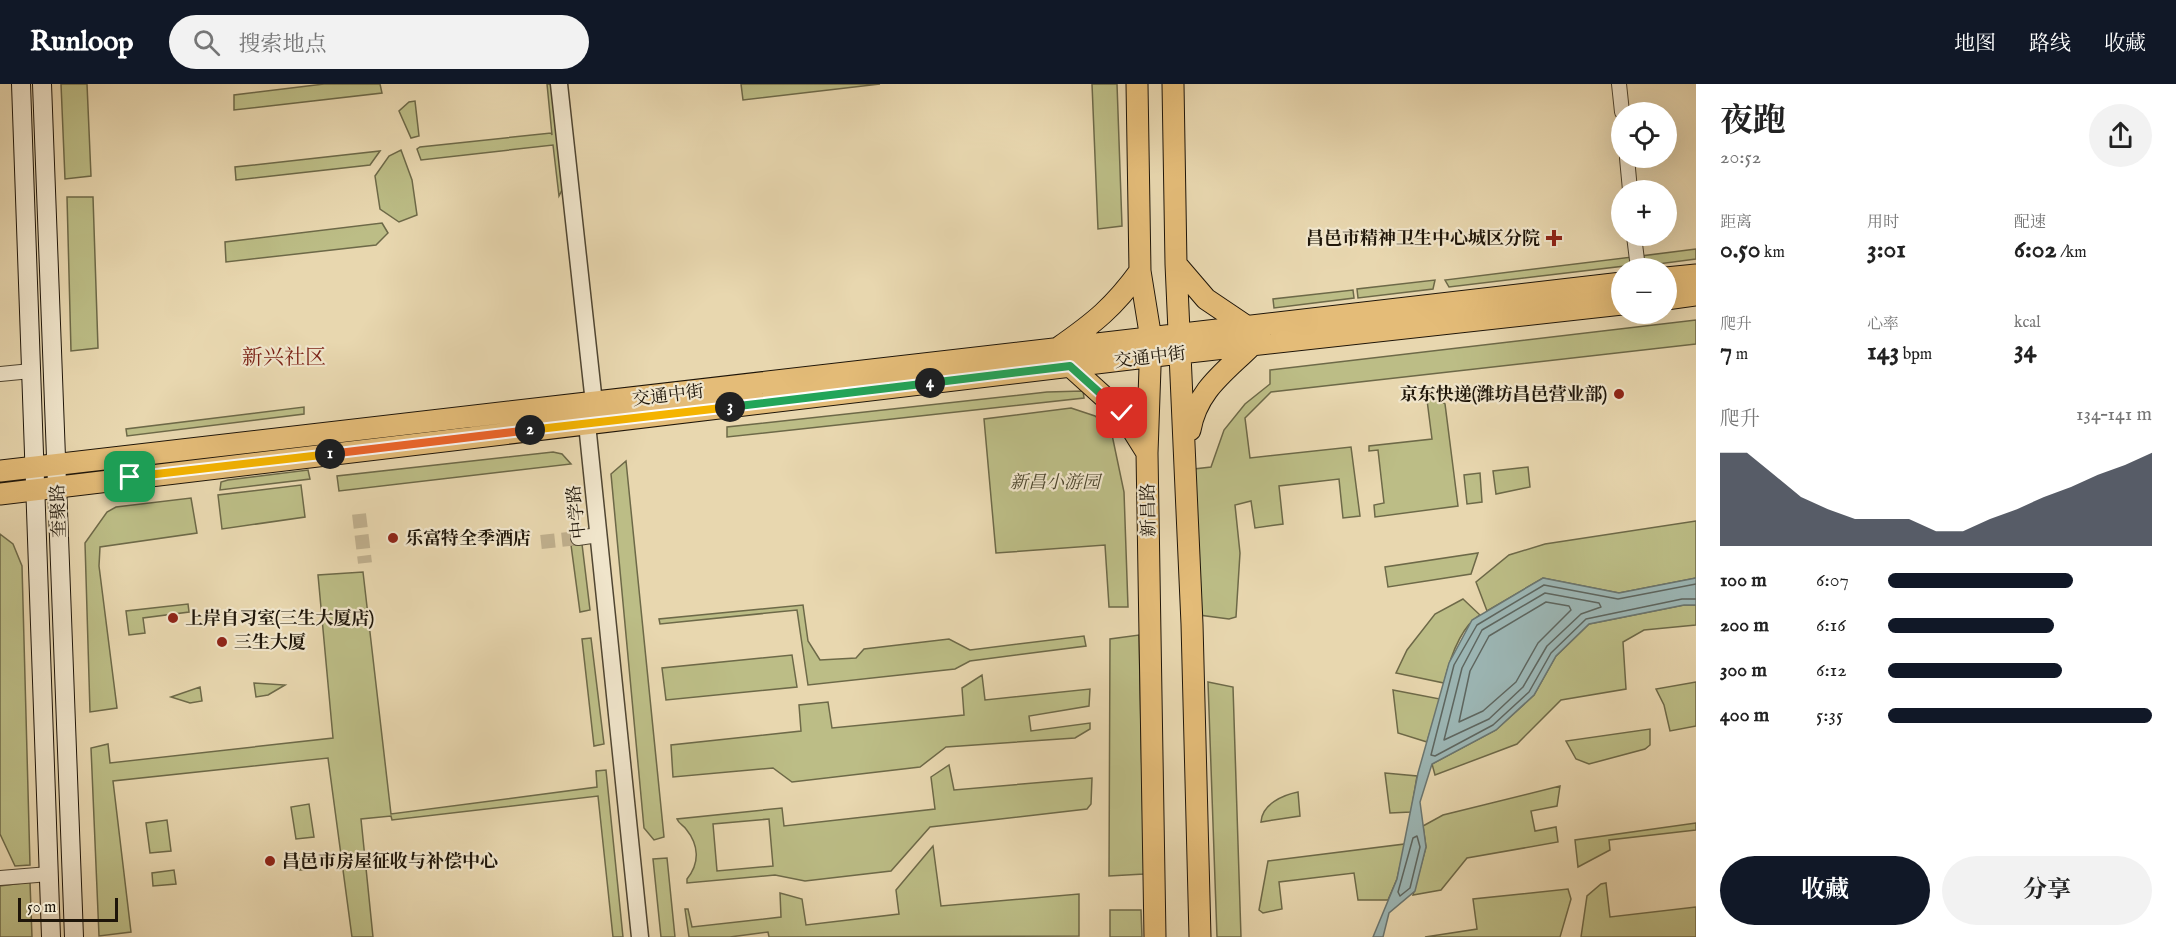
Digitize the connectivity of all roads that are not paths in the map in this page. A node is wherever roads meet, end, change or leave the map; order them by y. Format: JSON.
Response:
{"nodes":[{"id":1,"x":21,"y":84,"type":"edge"},
{"id":2,"x":42,"y":84,"type":"edge"},
{"id":3,"x":559,"y":84,"type":"edge"},
{"id":4,"x":1137,"y":84,"type":"edge"},
{"id":5,"x":1173,"y":84,"type":"edge"},
{"id":6,"x":1619,"y":84,"type":"edge"},
{"id":7,"x":1621,"y":102,"type":"edge"},
{"id":8,"x":1176,"y":264,"type":"junction"},
{"id":9,"x":1140,"y":271,"type":"junction"},
{"id":10,"x":1696,"y":274,"type":"edge"},
{"id":11,"x":1677,"y":277,"type":"edge"},
{"id":12,"x":1611,"y":286,"type":"edge"},
{"id":13,"x":1696,"y":296,"type":"edge"},
{"id":14,"x":1677,"y":298,"type":"edge"},
{"id":15,"x":1611,"y":305,"type":"edge"},
{"id":16,"x":1251,"y":337,"type":"junction"},
{"id":17,"x":1180,"y":345,"type":"junction"},
{"id":18,"x":1151,"y":348,"type":"junction"},
{"id":19,"x":1054,"y":350,"type":"junction"},
{"id":20,"x":1070,"y":366,"type":"junction"},
{"id":21,"x":31,"y":371,"type":"junction"},
{"id":22,"x":0,"y":374,"type":"edge"},
{"id":23,"x":594,"y":403,"type":"junction"},
{"id":24,"x":587,"y":424,"type":"junction"},
{"id":25,"x":1147,"y":453,"type":"junction"},
{"id":26,"x":1185,"y":454,"type":"junction"},
{"id":27,"x":56,"y":464,"type":"junction"},
{"id":28,"x":35,"y":467,"type":"junction"},
{"id":29,"x":0,"y":471,"type":"edge"},
{"id":30,"x":57,"y":486,"type":"junction"},
{"id":31,"x":35,"y":490,"type":"junction"},
{"id":32,"x":0,"y":494,"type":"edge"},
{"id":33,"x":598,"y":535,"type":"junction"},
{"id":34,"x":578,"y":538,"type":"tunnel mouth"},
{"id":35,"x":49,"y":874,"type":"junction"},
{"id":36,"x":0,"y":878,"type":"edge"},
{"id":37,"x":51,"y":937,"type":"edge"},
{"id":38,"x":74,"y":937,"type":"edge"},
{"id":39,"x":640,"y":937,"type":"edge"},
{"id":40,"x":1155,"y":937,"type":"edge"},
{"id":41,"x":1200,"y":937,"type":"edge"}],
"edges":[{"from":1,"to":21,"type":"main road","name":"奎聚路"},
{"from":2,"to":27,"type":"main road","name":"奎聚路"},
{"from":3,"to":23,"type":"street","name":"中学路"},
{"from":4,"to":9,"type":"main road","name":"新昌路"},
{"from":5,"to":8,"type":"main road"},
{"from":6,"to":7,"type":"street"},
{"from":8,"to":16,"type":"main road"},
{"from":8,"to":17,"type":"main road"},
{"from":9,"to":18,"type":"main road","name":"新昌路"},
{"from":9,"to":19,"type":"main road"},
{"from":10,"to":11,"type":"main road"},
{"from":12,"to":16,"type":"main road","name":"交通中街"},
{"from":13,"to":14,"type":"main road"},
{"from":15,"to":16,"type":"main road","name":"交通中街"},
{"from":16,"to":17,"type":"main road","name":"交通中街"},
{"from":16,"to":26,"type":"main road"},
{"from":17,"to":18,"type":"main road","name":"交通中街"},
{"from":17,"to":26,"type":"main road"},
{"from":18,"to":19,"type":"main road","name":"交通中街"},
{"from":18,"to":20,"type":"main road","name":"交通中街"},
{"from":18,"to":25,"type":"main road","name":"新昌路"},
{"from":19,"to":23,"type":"main road","name":"交通中街"},
{"from":20,"to":24,"type":"main road","name":"交通中街"},
{"from":20,"to":25,"type":"main road"},
{"from":21,"to":22,"type":"street"},
{"from":21,"to":28,"type":"main road","name":"奎聚路"},
{"from":23,"to":24,"type":"street","name":"中学路"},
{"from":23,"to":27,"type":"main road","name":"交通中街"},
{"from":24,"to":30,"type":"main road","name":"交通中街"},
{"from":24,"to":33,"type":"street","name":"中学路"},
{"from":25,"to":40,"type":"main road","name":"新昌路"},
{"from":26,"to":41,"type":"main road"},
{"from":27,"to":28,"type":"main road","name":"交通中街"},
{"from":27,"to":30,"type":"main road","name":"奎聚路"},
{"from":28,"to":29,"type":"main road","name":"交通中街"},
{"from":28,"to":31,"type":"main road","name":"奎聚路"},
{"from":30,"to":31,"type":"main road","name":"交通中街"},
{"from":30,"to":38,"type":"main road","name":"奎聚路"},
{"from":31,"to":32,"type":"main road","name":"交通中街"},
{"from":31,"to":35,"type":"main road","name":"奎聚路"},
{"from":33,"to":34,"type":"street"},
{"from":33,"to":39,"type":"street","name":"中学路"},
{"from":35,"to":36,"type":"street"},
{"from":35,"to":37,"type":"main road","name":"奎聚路"}]}
